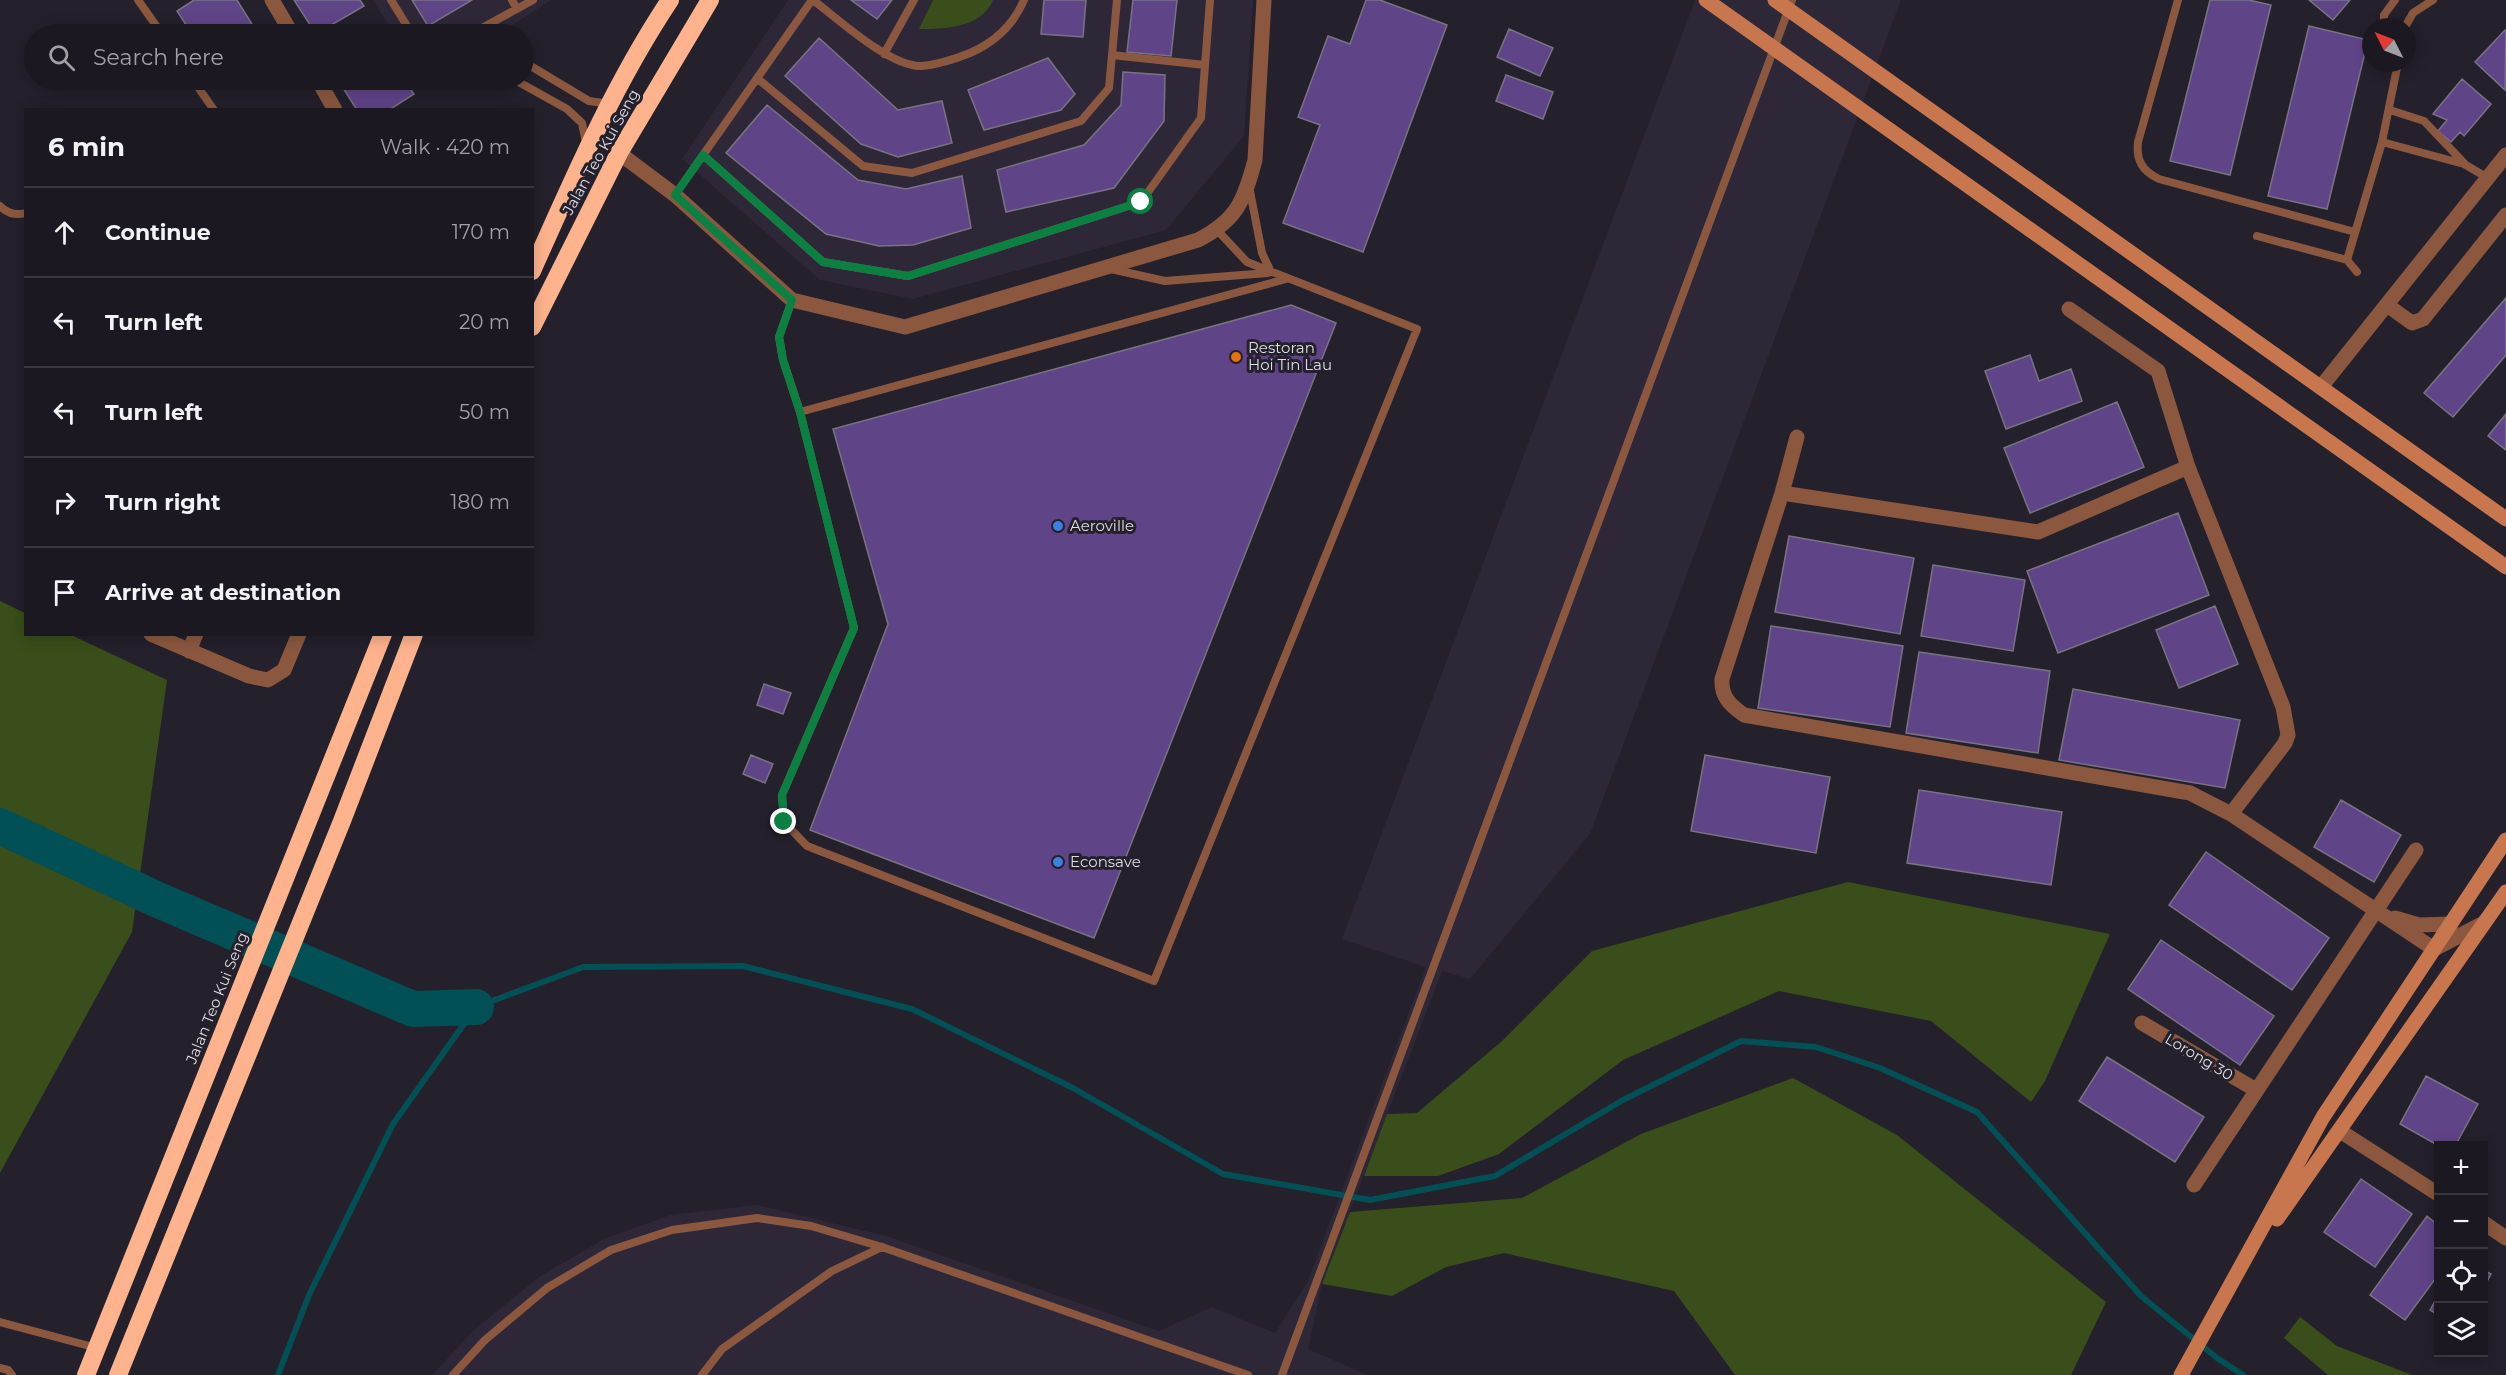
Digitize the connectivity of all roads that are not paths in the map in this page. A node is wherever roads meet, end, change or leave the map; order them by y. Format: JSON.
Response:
{"nodes":[{"id":1,"x":138,"y":0,"type":"edge"},
{"id":2,"x":272,"y":0,"type":"edge"},
{"id":3,"x":391,"y":0,"type":"edge"},
{"id":4,"x":512,"y":0,"type":"edge"},
{"id":5,"x":533,"y":0,"type":"edge"},
{"id":6,"x":670,"y":0,"type":"edge"},
{"id":7,"x":710,"y":0,"type":"edge"},
{"id":8,"x":812,"y":0,"type":"edge"},
{"id":9,"x":914,"y":0,"type":"edge"},
{"id":10,"x":1024,"y":0,"type":"edge"},
{"id":11,"x":1117,"y":0,"type":"edge"},
{"id":12,"x":1210,"y":0,"type":"edge"},
{"id":13,"x":1264,"y":0,"type":"edge"},
{"id":14,"x":1706,"y":0,"type":"edge"},
{"id":15,"x":1775,"y":0,"type":"edge"},
{"id":16,"x":1792,"y":0,"type":"edge"},
{"id":17,"x":2178,"y":0,"type":"edge"},
{"id":18,"x":2395,"y":0,"type":"edge"},
{"id":19,"x":2433,"y":0,"type":"edge"},
{"id":20,"x":517,"y":9,"type":"junction"},
{"id":21,"x":2384,"y":18,"type":"edge"},
{"id":22,"x":2410,"y":18,"type":"edge"},
{"id":23,"x":155,"y":24,"type":"edge"},
{"id":24,"x":286,"y":24,"type":"edge"},
{"id":25,"x":406,"y":24,"type":"edge"},
{"id":26,"x":489,"y":24,"type":"edge"},
{"id":27,"x":884,"y":54,"type":"junction"},
{"id":28,"x":1112,"y":55,"type":"junction"},
{"id":29,"x":1205,"y":65,"type":"junction"},
{"id":30,"x":534,"y":68,"type":"edge"},
{"id":31,"x":2396,"y":72,"type":"edge"},
{"id":32,"x":758,"y":79,"type":"junction"},
{"id":33,"x":200,"y":90,"type":"edge"},
{"id":34,"x":324,"y":90,"type":"edge"},
{"id":35,"x":533,"y":90,"type":"edge"},
{"id":36,"x":616,"y":93,"type":"junction"},
{"id":37,"x":213,"y":108,"type":"edge"},
{"id":38,"x":334,"y":108,"type":"edge"},
{"id":39,"x":2390,"y":110,"type":"junction"},
{"id":40,"x":2382,"y":142,"type":"junction"},
{"id":41,"x":586,"y":153,"type":"junction"},
{"id":42,"x":619,"y":153,"type":"junction"},
{"id":43,"x":703,"y":155,"type":"junction"},
{"id":44,"x":2506,"y":155,"type":"edge"},
{"id":45,"x":2464,"y":164,"type":"junction"},
{"id":46,"x":2488,"y":178,"type":"junction"},
{"id":47,"x":1249,"y":184,"type":"junction"},
{"id":48,"x":675,"y":195,"type":"junction"},
{"id":49,"x":0,"y":206,"type":"edge"},
{"id":50,"x":24,"y":214,"type":"edge"},
{"id":51,"x":2506,"y":215,"type":"edge"},
{"id":52,"x":1216,"y":230,"type":"junction"},
{"id":53,"x":2355,"y":232,"type":"junction"},
{"id":54,"x":2257,"y":236,"type":"dead end"},
{"id":55,"x":2347,"y":260,"type":"junction"},
{"id":56,"x":534,"y":267,"type":"edge"},
{"id":57,"x":1104,"y":268,"type":"junction"},
{"id":58,"x":1271,"y":272,"type":"junction"},
{"id":59,"x":2357,"y":272,"type":"dead end"},
{"id":60,"x":1287,"y":279,"type":"junction"},
{"id":61,"x":792,"y":300,"type":"junction"},
{"id":62,"x":2386,"y":305,"type":"junction"},
{"id":63,"x":2069,"y":309,"type":"dead end"},
{"id":64,"x":534,"y":323,"type":"edge"},
{"id":65,"x":2321,"y":387,"type":"junction"},
{"id":66,"x":800,"y":412,"type":"junction"},
{"id":67,"x":1797,"y":437,"type":"dead end"},
{"id":68,"x":2188,"y":467,"type":"junction"},
{"id":69,"x":1782,"y":493,"type":"junction"},
{"id":70,"x":2506,"y":519,"type":"edge"},
{"id":71,"x":2504,"y":568,"type":"edge"},
{"id":72,"x":155,"y":636,"type":"edge"},
{"id":73,"x":195,"y":636,"type":"edge"},
{"id":74,"x":298,"y":636,"type":"edge"},
{"id":75,"x":382,"y":636,"type":"edge"},
{"id":76,"x":413,"y":636,"type":"edge"},
{"id":77,"x":189,"y":651,"type":"junction"},
{"id":78,"x":2231,"y":814,"type":"junction"},
{"id":79,"x":2506,"y":840,"type":"edge"},
{"id":80,"x":2416,"y":850,"type":"dead end"},
{"id":81,"x":2506,"y":892,"type":"edge"},
{"id":82,"x":2375,"y":912,"type":"junction"},
{"id":83,"x":2484,"y":923,"type":"junction"},
{"id":84,"x":2451,"y":924,"type":"junction"},
{"id":85,"x":2434,"y":949,"type":"junction"},
{"id":86,"x":2142,"y":1023,"type":"dead end"},
{"id":87,"x":2256,"y":1090,"type":"junction"},
{"id":88,"x":2340,"y":1131,"type":"junction"},
{"id":89,"x":2194,"y":1185,"type":"dead end"},
{"id":90,"x":2434,"y":1191,"type":"edge"},
{"id":91,"x":2488,"y":1226,"type":"edge"},
{"id":92,"x":2506,"y":1238,"type":"edge"},
{"id":93,"x":882,"y":1247,"type":"junction"},
{"id":94,"x":2238,"y":1275,"type":"junction"},
{"id":95,"x":0,"y":1322,"type":"edge"},
{"id":96,"x":97,"y":1348,"type":"junction"},
{"id":97,"x":0,"y":1368,"type":"edge"},
{"id":98,"x":12,"y":1375,"type":"edge"},
{"id":99,"x":86,"y":1375,"type":"edge"},
{"id":100,"x":118,"y":1375,"type":"edge"},
{"id":101,"x":453,"y":1375,"type":"edge"},
{"id":102,"x":702,"y":1375,"type":"edge"},
{"id":103,"x":1248,"y":1375,"type":"edge"},
{"id":104,"x":1282,"y":1375,"type":"edge"},
{"id":105,"x":2181,"y":1375,"type":"edge"}],
"edges":[{"from":1,"to":23,"type":"lane"},
{"from":2,"to":24,"type":"street"},
{"from":3,"to":25,"type":"lane"},
{"from":4,"to":20,"type":"lane"},
{"from":5,"to":20,"type":"lane"},
{"from":6,"to":36,"type":"highway","name":"Jalan Teo Kui Seng"},
{"from":7,"to":42,"type":"highway","name":"Jalan Teo Kui Seng"},
{"from":8,"to":27,"type":"lane"},
{"from":8,"to":32,"type":"lane"},
{"from":9,"to":27,"type":"lane"},
{"from":10,"to":27,"type":"lane"},
{"from":11,"to":28,"type":"lane"},
{"from":12,"to":29,"type":"lane"},
{"from":13,"to":47,"type":"street"},
{"from":14,"to":71,"type":"main road"},
{"from":15,"to":65,"type":"main road"},
{"from":16,"to":104,"type":"lane"},
{"from":17,"to":53,"type":"lane"},
{"from":18,"to":21,"type":"lane"},
{"from":19,"to":22,"type":"lane"},
{"from":20,"to":26,"type":"lane"},
{"from":28,"to":29,"type":"lane"},
{"from":28,"to":32,"type":"lane"},
{"from":29,"to":43,"type":"lane"},
{"from":30,"to":36,"type":"lane"},
{"from":31,"to":39,"type":"lane"},
{"from":32,"to":43,"type":"lane"},
{"from":33,"to":37,"type":"lane"},
{"from":34,"to":38,"type":"street"},
{"from":35,"to":41,"type":"lane"},
{"from":36,"to":41,"type":"highway","name":"Jalan Teo Kui Seng"},
{"from":39,"to":40,"type":"lane"},
{"from":39,"to":45,"type":"lane"},
{"from":40,"to":45,"type":"lane"},
{"from":40,"to":53,"type":"lane"},
{"from":41,"to":56,"type":"highway","name":"Jalan Teo Kui Seng"},
{"from":42,"to":48,"type":"street"},
{"from":42,"to":64,"type":"highway","name":"Jalan Teo Kui Seng"},
{"from":43,"to":48,"type":"lane"},
{"from":44,"to":46,"type":"street"},
{"from":45,"to":46,"type":"lane"},
{"from":46,"to":62,"type":"street"},
{"from":47,"to":52,"type":"street"},
{"from":47,"to":58,"type":"lane"},
{"from":48,"to":61,"type":"street"},
{"from":49,"to":50,"type":"lane"},
{"from":51,"to":62,"type":"street"},
{"from":52,"to":57,"type":"street"},
{"from":52,"to":58,"type":"lane"},
{"from":53,"to":55,"type":"lane"},
{"from":54,"to":55,"type":"lane"},
{"from":55,"to":59,"type":"lane"},
{"from":57,"to":58,"type":"lane"},
{"from":57,"to":61,"type":"street"},
{"from":58,"to":60,"type":"lane"},
{"from":60,"to":66,"type":"lane"},
{"from":60,"to":66,"type":"lane"},
{"from":61,"to":66,"type":"lane"},
{"from":62,"to":65,"type":"street"},
{"from":63,"to":68,"type":"street"},
{"from":65,"to":70,"type":"main road"},
{"from":67,"to":69,"type":"street"},
{"from":68,"to":69,"type":"street"},
{"from":68,"to":78,"type":"street"},
{"from":69,"to":78,"type":"street"},
{"from":72,"to":77,"type":"street"},
{"from":73,"to":77,"type":"street"},
{"from":74,"to":77,"type":"street"},
{"from":75,"to":96,"type":"highway","name":"Jalan Teo Kui Seng"},
{"from":76,"to":100,"type":"highway"},
{"from":78,"to":82,"type":"street"},
{"from":79,"to":84,"type":"main road"},
{"from":80,"to":82,"type":"street"},
{"from":81,"to":83,"type":"main road"},
{"from":82,"to":84,"type":"street"},
{"from":82,"to":85,"type":"street"},
{"from":82,"to":87,"type":"street"},
{"from":83,"to":85,"type":"street"},
{"from":83,"to":88,"type":"main road"},
{"from":84,"to":85,"type":"main road"},
{"from":85,"to":94,"type":"main road"},
{"from":86,"to":87,"type":"street","name":"Lorong 30"},
{"from":87,"to":89,"type":"street"},
{"from":88,"to":90,"type":"street"},
{"from":88,"to":94,"type":"main road"},
{"from":91,"to":92,"type":"street"},
{"from":93,"to":101,"type":"lane"},
{"from":93,"to":102,"type":"lane"},
{"from":93,"to":103,"type":"lane"},
{"from":94,"to":105,"type":"main road"},
{"from":95,"to":96,"type":"lane"},
{"from":96,"to":99,"type":"highway","name":"Jalan Teo Kui Seng"},
{"from":97,"to":98,"type":"lane"}]}
